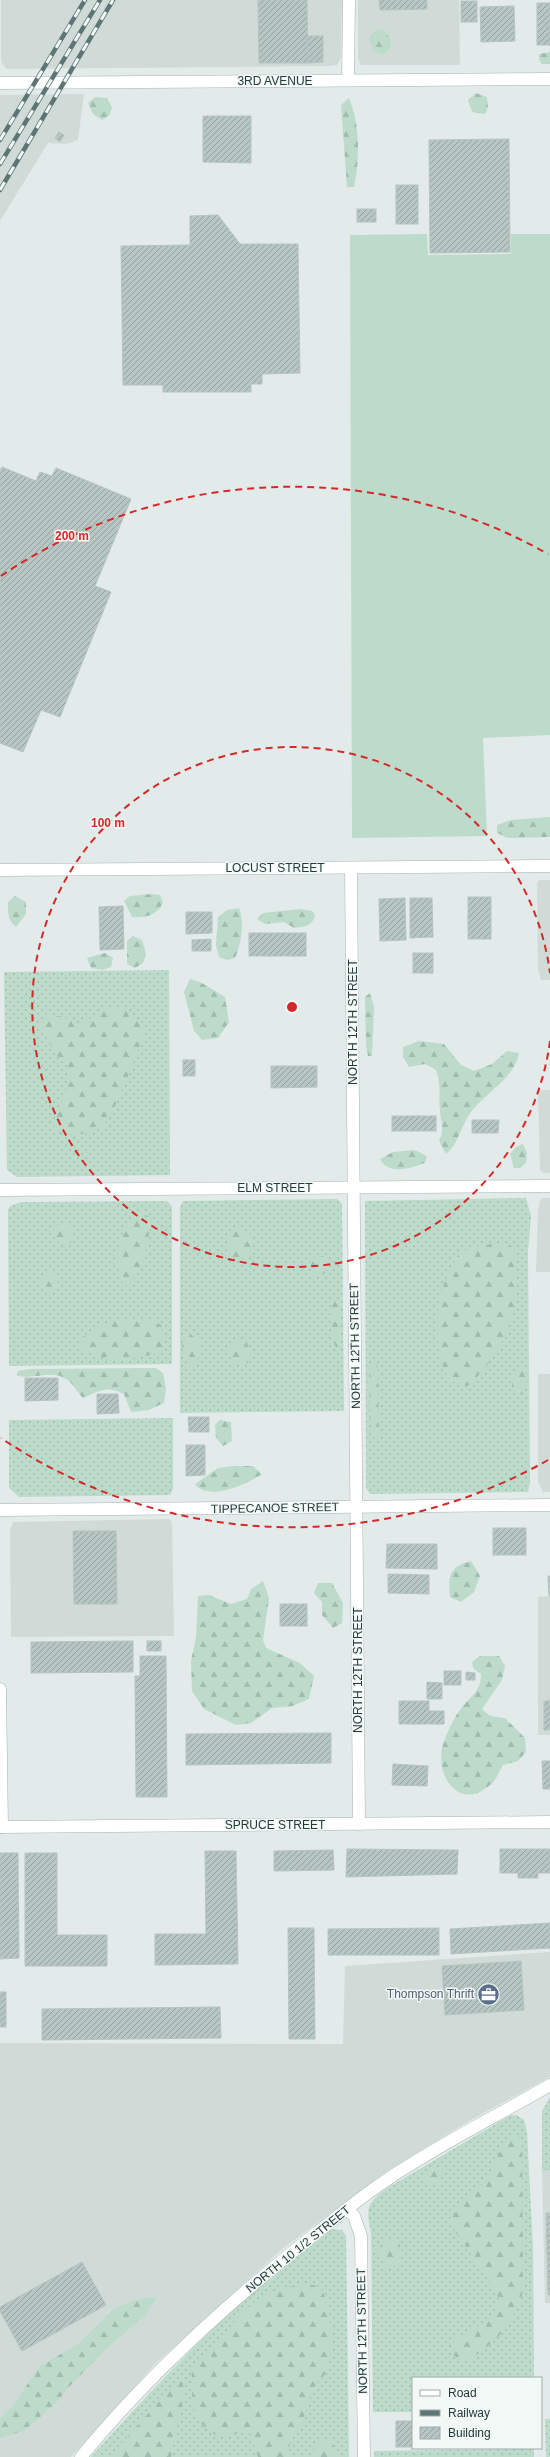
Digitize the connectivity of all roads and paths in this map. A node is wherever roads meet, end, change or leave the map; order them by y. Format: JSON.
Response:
{"nodes":[{"id":1,"x":349,"y":0,"type":"edge"},
{"id":2,"x":550,"y":78,"type":"edge"},
{"id":3,"x":348,"y":80,"type":"junction"},
{"id":4,"x":0,"y":83,"type":"edge"},
{"id":5,"x":550,"y":866,"type":"edge"},
{"id":6,"x":351,"y":868,"type":"junction"},
{"id":7,"x":0,"y":870,"type":"edge"},
{"id":8,"x":550,"y":1186,"type":"edge"},
{"id":9,"x":353,"y":1187,"type":"junction"},
{"id":10,"x":0,"y":1190,"type":"edge"},
{"id":11,"x":550,"y":1505,"type":"edge"},
{"id":12,"x":357,"y":1507,"type":"junction"},
{"id":13,"x":0,"y":1510,"type":"edge"},
{"id":14,"x":0,"y":1689,"type":"edge"},
{"id":15,"x":550,"y":1822,"type":"edge"},
{"id":16,"x":359,"y":1824,"type":"junction"},
{"id":17,"x":1,"y":1827,"type":"edge"},
{"id":18,"x":550,"y":2084,"type":"edge"},
{"id":19,"x":347,"y":2209,"type":"junction"},
{"id":20,"x":81,"y":2457,"type":"edge"},
{"id":21,"x":364,"y":2457,"type":"edge"}],
"edges":[{"from":1,"to":3,"type":"street"},
{"from":2,"to":3,"type":"street","name":"3RD AVENUE"},
{"from":3,"to":4,"type":"street","name":"3RD AVENUE"},
{"from":5,"to":6,"type":"street","name":"LOCUST STREET"},
{"from":6,"to":7,"type":"street","name":"LOCUST STREET"},
{"from":6,"to":9,"type":"street","name":"NORTH 12TH STREET"},
{"from":8,"to":9,"type":"street","name":"ELM STREET"},
{"from":9,"to":10,"type":"street","name":"ELM STREET"},
{"from":9,"to":12,"type":"street","name":"NORTH 12TH STREET"},
{"from":11,"to":12,"type":"street","name":"TIPPECANOE STREET"},
{"from":12,"to":13,"type":"street","name":"TIPPECANOE STREET"},
{"from":12,"to":16,"type":"street","name":"NORTH 12TH STREET"},
{"from":14,"to":17,"type":"street"},
{"from":15,"to":16,"type":"street","name":"SPRUCE STREET"},
{"from":16,"to":17,"type":"street","name":"SPRUCE STREET"},
{"from":18,"to":19,"type":"street","name":"NORTH 10 1/2 STREET"},
{"from":19,"to":20,"type":"street","name":"NORTH 10 1/2 STREET"},
{"from":19,"to":21,"type":"street","name":"NORTH 12TH STREET"}]}
